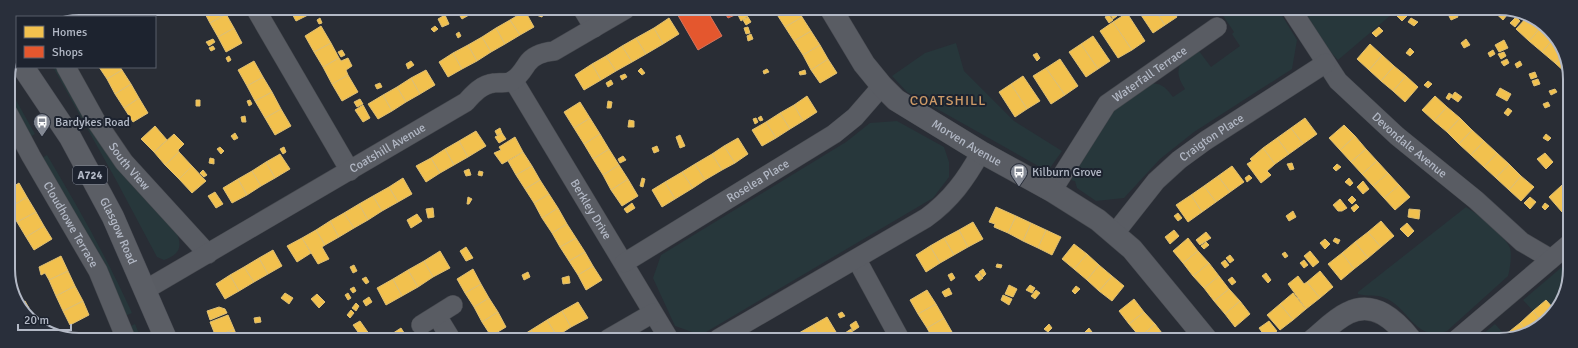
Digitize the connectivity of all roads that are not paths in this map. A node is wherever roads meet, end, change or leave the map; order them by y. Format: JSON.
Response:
{"nodes":[{"id":1,"x":259,"y":15,"type":"edge"},
{"id":2,"x":586,"y":15,"type":"edge"},
{"id":3,"x":615,"y":15,"type":"edge"},
{"id":4,"x":835,"y":15,"type":"edge"},
{"id":5,"x":1295,"y":15,"type":"edge"},
{"id":6,"x":1218,"y":27,"type":"dead end"},
{"id":7,"x":594,"y":28,"type":"junction"},
{"id":8,"x":1326,"y":64,"type":"junction"},
{"id":9,"x":24,"y":68,"type":"edge"},
{"id":10,"x":67,"y":68,"type":"edge"},
{"id":11,"x":513,"y":80,"type":"junction"},
{"id":12,"x":882,"y":86,"type":"junction"},
{"id":13,"x":15,"y":126,"type":"edge"},
{"id":14,"x":981,"y":152,"type":"junction"},
{"id":15,"x":350,"y":171,"type":"junction"},
{"id":16,"x":1052,"y":191,"type":"junction"},
{"id":17,"x":1115,"y":233,"type":"junction"},
{"id":18,"x":1563,"y":249,"type":"edge"},
{"id":19,"x":208,"y":254,"type":"junction"},
{"id":20,"x":1551,"y":259,"type":"junction"},
{"id":21,"x":857,"y":260,"type":"junction"},
{"id":22,"x":624,"y":263,"type":"junction"},
{"id":23,"x":145,"y":290,"type":"junction"},
{"id":24,"x":453,"y":305,"type":"dead end"},
{"id":25,"x":653,"y":313,"type":"junction"},
{"id":26,"x":124,"y":333,"type":"edge"},
{"id":27,"x":163,"y":333,"type":"edge"},
{"id":28,"x":444,"y":333,"type":"edge"},
{"id":29,"x":618,"y":333,"type":"edge"},
{"id":30,"x":665,"y":333,"type":"edge"},
{"id":31,"x":729,"y":333,"type":"edge"},
{"id":32,"x":897,"y":333,"type":"edge"},
{"id":33,"x":1201,"y":333,"type":"edge"},
{"id":34,"x":1321,"y":333,"type":"edge"},
{"id":35,"x":1404,"y":333,"type":"edge"},
{"id":36,"x":1464,"y":333,"type":"edge"}],
"edges":[{"from":1,"to":15,"type":"street"},
{"from":2,"to":7,"type":"street"},
{"from":3,"to":7,"type":"street"},
{"from":4,"to":12,"type":"street","name":"Morven Avenue"},
{"from":5,"to":8,"type":"street","name":"Devondale Avenue"},
{"from":6,"to":16,"type":"street","name":"Waterfall Terrace"},
{"from":7,"to":11,"type":"street"},
{"from":8,"to":17,"type":"street","name":"Craigton Place"},
{"from":8,"to":20,"type":"street","name":"Devondale Avenue"},
{"from":9,"to":23,"type":"main road","name":"Glasgow Road","number":"A724"},
{"from":10,"to":19,"type":"street","name":"South View"},
{"from":11,"to":15,"type":"street","name":"Coatshill Avenue"},
{"from":11,"to":22,"type":"street","name":"Berkley Drive"},
{"from":12,"to":14,"type":"street","name":"Morven Avenue"},
{"from":12,"to":22,"type":"street","name":"Roselea Place"},
{"from":13,"to":26,"type":"street","name":"Cloudhowe Terrace"},
{"from":14,"to":16,"type":"street","name":"Morven Avenue"},
{"from":14,"to":21,"type":"street"},
{"from":15,"to":19,"type":"street","name":"Coatshill Avenue"},
{"from":16,"to":17,"type":"street","name":"Morven Avenue"},
{"from":17,"to":33,"type":"street","name":"Morven Avenue"},
{"from":18,"to":20,"type":"street"},
{"from":19,"to":23,"type":"street","name":"Coatshill Avenue"},
{"from":20,"to":36,"type":"street"},
{"from":21,"to":31,"type":"street"},
{"from":21,"to":32,"type":"street"},
{"from":22,"to":25,"type":"street","name":"Berkley Drive"},
{"from":23,"to":27,"type":"main road","name":"Glasgow Road","number":"A724"},
{"from":24,"to":28,"type":"street"},
{"from":25,"to":29,"type":"street"},
{"from":25,"to":30,"type":"street","name":"Berkley Drive"},
{"from":34,"to":35,"type":"street"}]}
